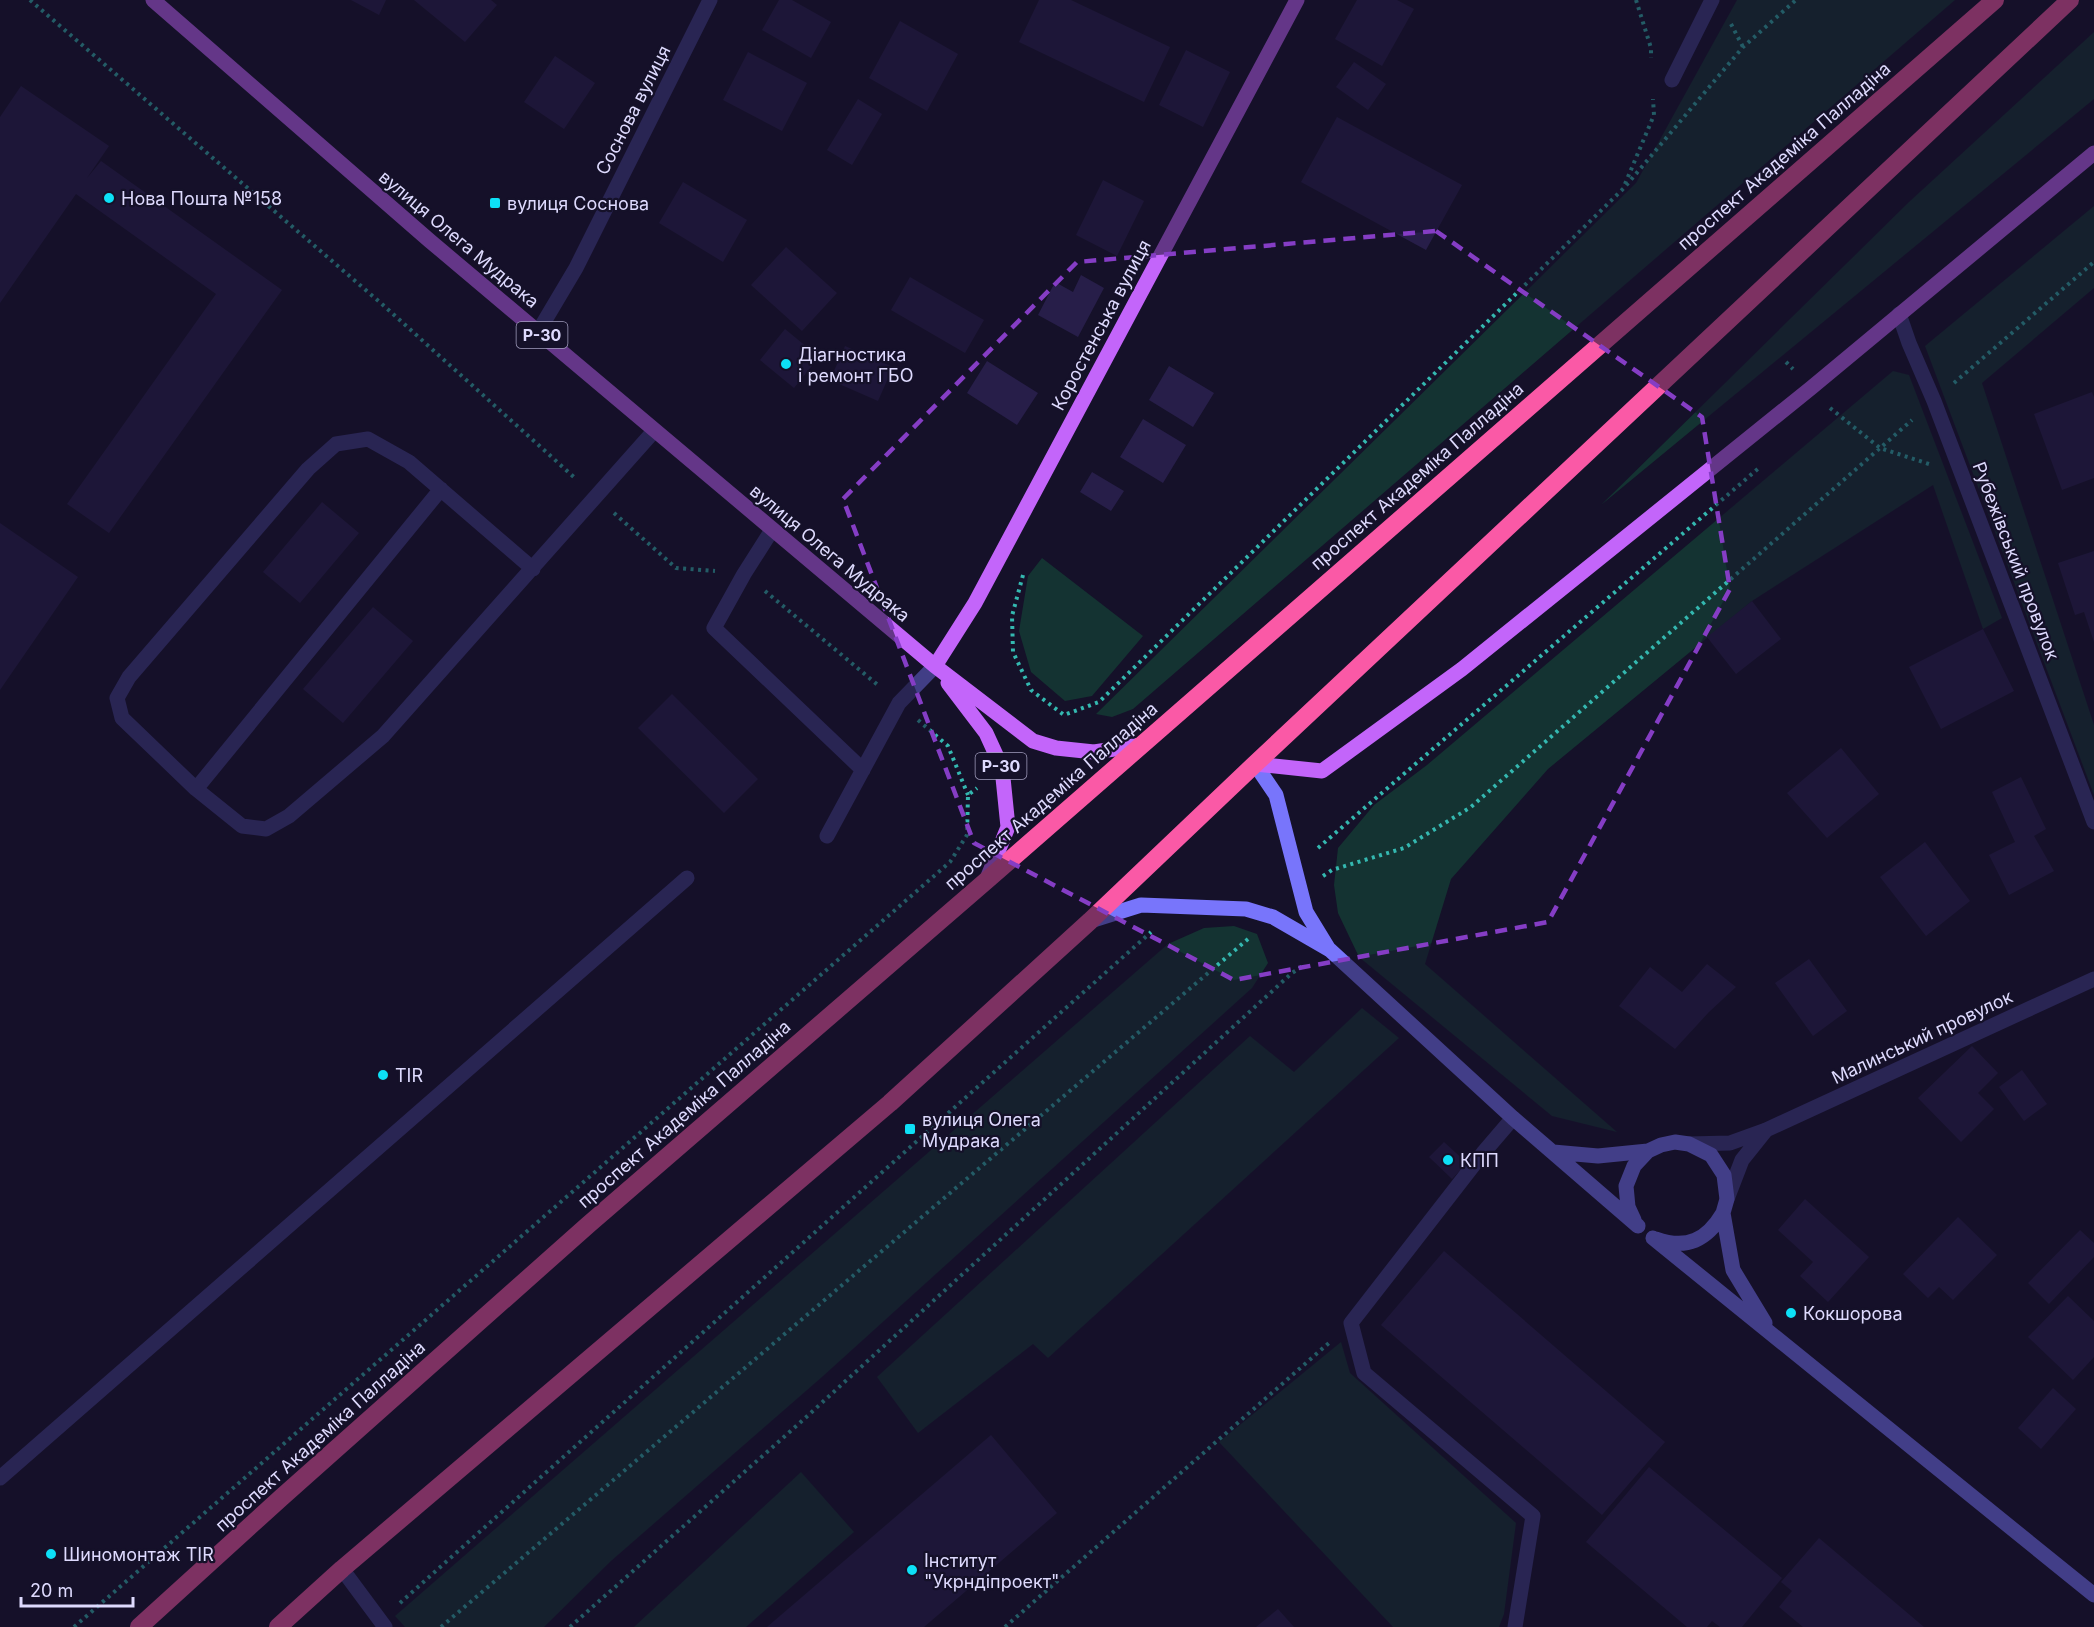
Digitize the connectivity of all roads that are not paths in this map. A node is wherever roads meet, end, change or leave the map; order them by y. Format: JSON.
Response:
{"nodes":[{"id":1,"x":153,"y":0,"type":"edge"},
{"id":2,"x":710,"y":0,"type":"edge"},
{"id":3,"x":1297,"y":0,"type":"edge"},
{"id":4,"x":1712,"y":0,"type":"edge"},
{"id":5,"x":1995,"y":0,"type":"edge"},
{"id":6,"x":2070,"y":0,"type":"edge"},
{"id":7,"x":1672,"y":80,"type":"dead end"},
{"id":8,"x":2094,"y":153,"type":"edge"},
{"id":9,"x":1899,"y":314,"type":"junction"},
{"id":10,"x":538,"y":332,"type":"junction"},
{"id":11,"x":654,"y":431,"type":"junction"},
{"id":12,"x":441,"y":489,"type":"junction"},
{"id":13,"x":772,"y":530,"type":"junction"},
{"id":14,"x":533,"y":568,"type":"junction"},
{"id":15,"x":935,"y":666,"type":"junction"},
{"id":16,"x":1141,"y":746,"type":"junction"},
{"id":17,"x":1256,"y":764,"type":"junction"},
{"id":18,"x":863,"y":770,"type":"junction"},
{"id":19,"x":196,"y":789,"type":"junction"},
{"id":20,"x":2094,"y":822,"type":"edge"},
{"id":21,"x":827,"y":836,"type":"dead end"},
{"id":22,"x":687,"y":878,"type":"dead end"},
{"id":23,"x":986,"y":881,"type":"junction"},
{"id":24,"x":1090,"y":921,"type":"junction"},
{"id":25,"x":1330,"y":950,"type":"junction"},
{"id":26,"x":2094,"y":980,"type":"edge"},
{"id":27,"x":1513,"y":1118,"type":"junction"},
{"id":28,"x":1766,"y":1130,"type":"junction"},
{"id":29,"x":1689,"y":1144,"type":"junction"},
{"id":30,"x":1648,"y":1151,"type":"junction"},
{"id":31,"x":1553,"y":1152,"type":"junction"},
{"id":32,"x":1725,"y":1206,"type":"junction"},
{"id":33,"x":1638,"y":1226,"type":"junction"},
{"id":34,"x":1653,"y":1238,"type":"junction"},
{"id":35,"x":1772,"y":1333,"type":"junction"},
{"id":36,"x":0,"y":1478,"type":"edge"},
{"id":37,"x":342,"y":1569,"type":"junction"},
{"id":38,"x":2094,"y":1595,"type":"edge"},
{"id":39,"x":382,"y":1624,"type":"edge"},
{"id":40,"x":139,"y":1627,"type":"edge"},
{"id":41,"x":278,"y":1627,"type":"edge"},
{"id":42,"x":1515,"y":1627,"type":"edge"}],
"edges":[{"from":1,"to":10,"type":"main road","name":"вулиця Олега Мудрака","number":"Р-30"},
{"from":2,"to":10,"type":"street","name":"Соснова вулиця"},
{"from":3,"to":15,"type":"main road","name":"Коростенська вулиця"},
{"from":4,"to":7,"type":"street"},
{"from":5,"to":16,"type":"highway","name":"проспект Академіка Палладіна"},
{"from":6,"to":17,"type":"highway"},
{"from":8,"to":9,"type":"main road"},
{"from":9,"to":17,"type":"main road"},
{"from":9,"to":20,"type":"street","name":"Рубежівський провулок"},
{"from":10,"to":11,"type":"main road","name":"вулиця Олега Мудрака","number":"Р-30"},
{"from":11,"to":13,"type":"main road","name":"вулиця Олега Мудрака","number":"Р-30"},
{"from":11,"to":14,"type":"street"},
{"from":12,"to":14,"type":"street"},
{"from":12,"to":19,"type":"street"},
{"from":12,"to":19,"type":"street"},
{"from":13,"to":15,"type":"main road","name":"вулиця Олега Мудрака","number":"Р-30"},
{"from":13,"to":18,"type":"street"},
{"from":14,"to":19,"type":"street"},
{"from":15,"to":16,"type":"main road","name":"вулиця Олега Мудрака","number":"Р-30"},
{"from":15,"to":18,"type":"street"},
{"from":15,"to":23,"type":"main road","name":"вулиця Олега Мудрака","number":"Р-30"},
{"from":16,"to":23,"type":"highway","name":"проспект Академіка Палладіна"},
{"from":17,"to":24,"type":"highway"},
{"from":17,"to":25,"type":"street"},
{"from":18,"to":21,"type":"street"},
{"from":22,"to":36,"type":"street"},
{"from":23,"to":40,"type":"highway","name":"проспект Академіка Палладіна"},
{"from":24,"to":25,"type":"street"},
{"from":24,"to":37,"type":"highway"},
{"from":25,"to":27,"type":"street"},
{"from":26,"to":28,"type":"street","name":"Малинський провулок"},
{"from":27,"to":31,"type":"street"},
{"from":27,"to":42,"type":"street"},
{"from":28,"to":29,"type":"street","name":"Малинський провулок"},
{"from":28,"to":32,"type":"street","name":"Малинський провулок"},
{"from":29,"to":30,"type":"street"},
{"from":29,"to":32,"type":"street"},
{"from":30,"to":31,"type":"street"},
{"from":30,"to":33,"type":"street"},
{"from":31,"to":33,"type":"street"},
{"from":32,"to":34,"type":"street"},
{"from":32,"to":35,"type":"street"},
{"from":33,"to":34,"type":"street"},
{"from":34,"to":35,"type":"street"},
{"from":35,"to":38,"type":"street"},
{"from":37,"to":39,"type":"street"},
{"from":37,"to":41,"type":"highway"}]}
